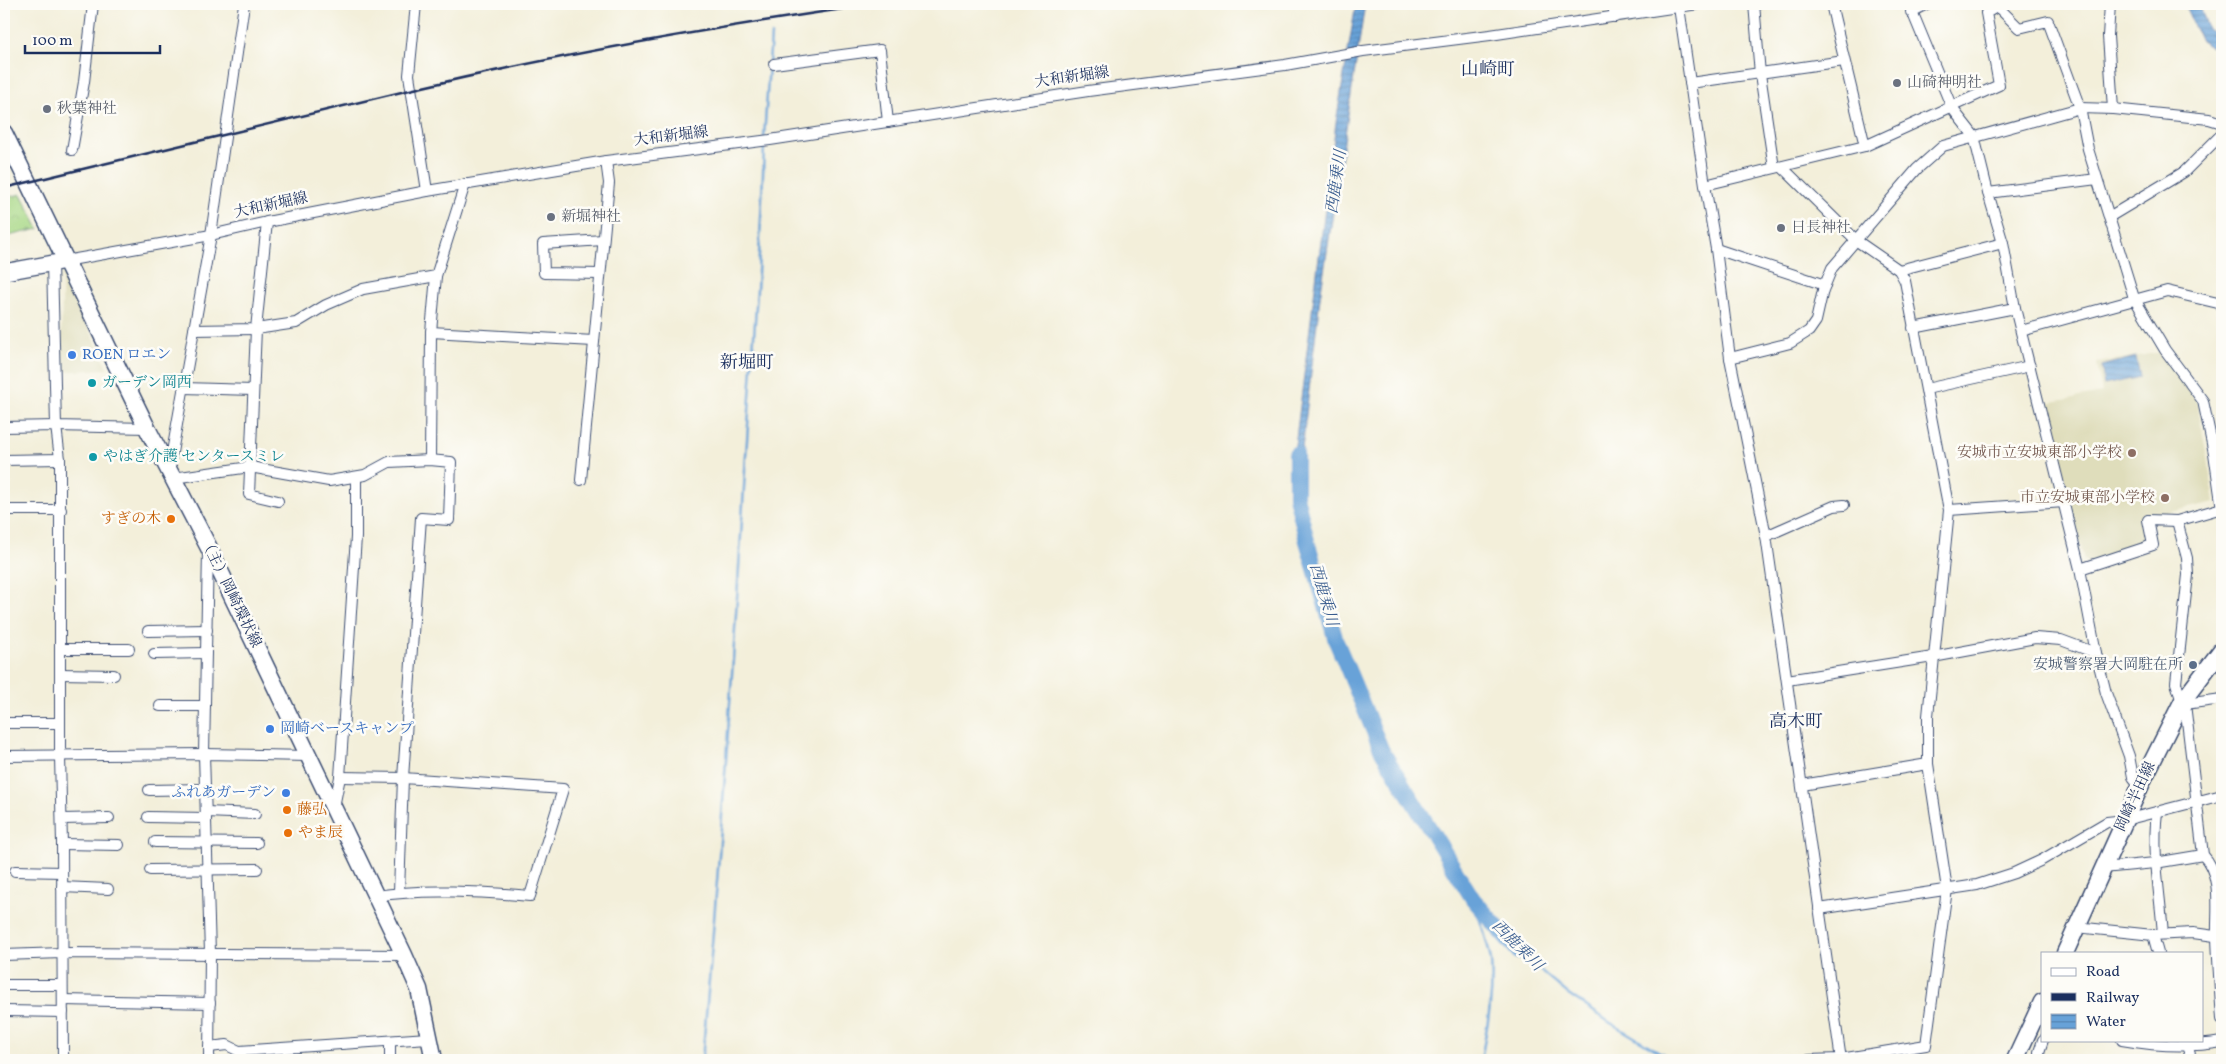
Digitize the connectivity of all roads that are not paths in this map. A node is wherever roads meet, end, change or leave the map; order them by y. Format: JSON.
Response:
{"nodes":[{"id":1,"x":93,"y":4,"type":"edge"},
{"id":2,"x":244,"y":4,"type":"edge"},
{"id":3,"x":416,"y":4,"type":"edge"},
{"id":4,"x":1613,"y":4,"type":"edge"},
{"id":5,"x":1698,"y":4,"type":"edge"},
{"id":6,"x":1754,"y":4,"type":"edge"},
{"id":7,"x":1831,"y":4,"type":"edge"},
{"id":8,"x":1927,"y":4,"type":"edge"},
{"id":9,"x":2110,"y":4,"type":"edge"},
{"id":10,"x":1998,"y":5,"type":"edge"},
{"id":11,"x":1679,"y":7,"type":"junction"},
{"id":12,"x":1910,"y":8,"type":"edge"},
{"id":13,"x":1614,"y":16,"type":"junction"},
{"id":14,"x":1844,"y":61,"type":"junction"},
{"id":15,"x":774,"y":64,"type":"dead end"},
{"id":16,"x":1760,"y":74,"type":"junction"},
{"id":17,"x":1690,"y":83,"type":"junction"},
{"id":18,"x":1952,"y":108,"type":"junction"},
{"id":19,"x":2080,"y":108,"type":"junction"},
{"id":20,"x":2113,"y":109,"type":"junction"},
{"id":21,"x":888,"y":122,"type":"junction"},
{"id":22,"x":2222,"y":123,"type":"edge"},
{"id":23,"x":4,"y":133,"type":"edge"},
{"id":24,"x":2222,"y":134,"type":"edge"},
{"id":25,"x":1974,"y":136,"type":"junction"},
{"id":26,"x":1865,"y":146,"type":"junction"},
{"id":27,"x":72,"y":150,"type":"dead end"},
{"id":28,"x":606,"y":161,"type":"junction"},
{"id":29,"x":1778,"y":167,"type":"junction"},
{"id":30,"x":2097,"y":179,"type":"junction"},
{"id":31,"x":465,"y":184,"type":"junction"},
{"id":32,"x":1705,"y":186,"type":"junction"},
{"id":33,"x":427,"y":190,"type":"junction"},
{"id":34,"x":1988,"y":193,"type":"junction"},
{"id":35,"x":2109,"y":217,"type":"junction"},
{"id":36,"x":267,"y":222,"type":"junction"},
{"id":37,"x":211,"y":235,"type":"junction"},
{"id":38,"x":603,"y":240,"type":"junction"},
{"id":39,"x":1857,"y":241,"type":"junction"},
{"id":40,"x":2003,"y":243,"type":"junction"},
{"id":41,"x":1716,"y":249,"type":"junction"},
{"id":42,"x":59,"y":261,"type":"junction"},
{"id":43,"x":1899,"y":270,"type":"junction"},
{"id":44,"x":4,"y":272,"type":"edge"},
{"id":45,"x":600,"y":274,"type":"junction"},
{"id":46,"x":436,"y":276,"type":"junction"},
{"id":47,"x":1825,"y":285,"type":"junction"},
{"id":48,"x":2134,"y":298,"type":"junction"},
{"id":49,"x":2222,"y":304,"type":"edge"},
{"id":50,"x":2015,"y":308,"type":"junction"},
{"id":51,"x":1913,"y":328,"type":"junction"},
{"id":52,"x":256,"y":329,"type":"junction"},
{"id":53,"x":194,"y":330,"type":"junction"},
{"id":54,"x":2021,"y":331,"type":"junction"},
{"id":55,"x":431,"y":332,"type":"junction"},
{"id":56,"x":594,"y":341,"type":"junction"},
{"id":57,"x":1730,"y":358,"type":"junction"},
{"id":58,"x":2030,"y":366,"type":"junction"},
{"id":59,"x":184,"y":388,"type":"junction"},
{"id":60,"x":253,"y":390,"type":"junction"},
{"id":61,"x":1926,"y":390,"type":"junction"},
{"id":62,"x":56,"y":426,"type":"junction"},
{"id":63,"x":4,"y":427,"type":"edge"},
{"id":64,"x":147,"y":428,"type":"junction"},
{"id":65,"x":2218,"y":452,"type":"edge"},
{"id":66,"x":60,"y":459,"type":"junction"},
{"id":67,"x":4,"y":460,"type":"edge"},
{"id":68,"x":430,"y":460,"type":"junction"},
{"id":69,"x":250,"y":467,"type":"junction"},
{"id":70,"x":171,"y":474,"type":"junction"},
{"id":71,"x":356,"y":476,"type":"junction"},
{"id":72,"x":581,"y":480,"type":"dead end"},
{"id":73,"x":278,"y":502,"type":"dead end"},
{"id":74,"x":2064,"y":502,"type":"junction"},
{"id":75,"x":1844,"y":505,"type":"dead end"},
{"id":76,"x":2222,"y":508,"type":"edge"},
{"id":77,"x":4,"y":510,"type":"edge"},
{"id":78,"x":61,"y":510,"type":"junction"},
{"id":79,"x":1949,"y":510,"type":"junction"},
{"id":80,"x":2177,"y":521,"type":"junction"},
{"id":81,"x":1766,"y":536,"type":"junction"},
{"id":82,"x":208,"y":546,"type":"junction"},
{"id":83,"x":2080,"y":569,"type":"junction"},
{"id":84,"x":207,"y":630,"type":"junction"},
{"id":85,"x":148,"y":631,"type":"dead end"},
{"id":86,"x":60,"y":649,"type":"junction"},
{"id":87,"x":129,"y":649,"type":"dead end"},
{"id":88,"x":2222,"y":649,"type":"edge"},
{"id":89,"x":206,"y":652,"type":"junction"},
{"id":90,"x":2096,"y":653,"type":"junction"},
{"id":91,"x":154,"y":654,"type":"dead end"},
{"id":92,"x":1933,"y":657,"type":"junction"},
{"id":93,"x":60,"y":674,"type":"junction"},
{"id":94,"x":114,"y":674,"type":"dead end"},
{"id":95,"x":1787,"y":680,"type":"junction"},
{"id":96,"x":2222,"y":699,"type":"edge"},
{"id":97,"x":2184,"y":702,"type":"junction"},
{"id":98,"x":160,"y":706,"type":"dead end"},
{"id":99,"x":205,"y":706,"type":"junction"},
{"id":100,"x":60,"y":722,"type":"junction"},
{"id":101,"x":8,"y":723,"type":"dead end"},
{"id":102,"x":204,"y":754,"type":"junction"},
{"id":103,"x":4,"y":756,"type":"edge"},
{"id":104,"x":60,"y":756,"type":"junction"},
{"id":105,"x":308,"y":756,"type":"junction"},
{"id":106,"x":1928,"y":764,"type":"junction"},
{"id":107,"x":340,"y":777,"type":"junction"},
{"id":108,"x":403,"y":778,"type":"junction"},
{"id":109,"x":1802,"y":785,"type":"junction"},
{"id":110,"x":2140,"y":786,"type":"junction"},
{"id":111,"x":206,"y":789,"type":"junction"},
{"id":112,"x":149,"y":790,"type":"dead end"},
{"id":113,"x":2222,"y":795,"type":"edge"},
{"id":114,"x":2198,"y":802,"type":"junction"},
{"id":115,"x":333,"y":810,"type":"junction"},
{"id":116,"x":2157,"y":812,"type":"junction"},
{"id":117,"x":255,"y":814,"type":"dead end"},
{"id":118,"x":206,"y":815,"type":"junction"},
{"id":119,"x":148,"y":817,"type":"dead end"},
{"id":120,"x":108,"y":818,"type":"dead end"},
{"id":121,"x":62,"y":819,"type":"junction"},
{"id":122,"x":2125,"y":820,"type":"junction"},
{"id":123,"x":155,"y":842,"type":"dead end"},
{"id":124,"x":257,"y":843,"type":"dead end"},
{"id":125,"x":62,"y":844,"type":"junction"},
{"id":126,"x":207,"y":844,"type":"junction"},
{"id":127,"x":119,"y":845,"type":"dead end"},
{"id":128,"x":2203,"y":855,"type":"junction"},
{"id":129,"x":2155,"y":863,"type":"junction"},
{"id":130,"x":2103,"y":868,"type":"junction"},
{"id":131,"x":207,"y":869,"type":"junction"},
{"id":132,"x":257,"y":869,"type":"dead end"},
{"id":133,"x":150,"y":870,"type":"dead end"},
{"id":134,"x":15,"y":871,"type":"dead end"},
{"id":135,"x":62,"y":872,"type":"junction"},
{"id":136,"x":62,"y":887,"type":"junction"},
{"id":137,"x":108,"y":889,"type":"dead end"},
{"id":138,"x":1947,"y":889,"type":"junction"},
{"id":139,"x":399,"y":892,"type":"junction"},
{"id":140,"x":376,"y":896,"type":"junction"},
{"id":141,"x":1819,"y":909,"type":"junction"},
{"id":142,"x":2076,"y":927,"type":"junction"},
{"id":143,"x":2158,"y":935,"type":"junction"},
{"id":144,"x":2220,"y":937,"type":"edge"},
{"id":145,"x":2064,"y":952,"type":"edge"},
{"id":146,"x":2158,"y":952,"type":"edge"},
{"id":147,"x":62,"y":953,"type":"junction"},
{"id":148,"x":210,"y":953,"type":"junction"},
{"id":149,"x":4,"y":954,"type":"edge"},
{"id":150,"x":404,"y":955,"type":"junction"},
{"id":151,"x":5,"y":985,"type":"dead end"},
{"id":152,"x":62,"y":985,"type":"junction"},
{"id":153,"x":63,"y":1000,"type":"junction"},
{"id":154,"x":210,"y":1003,"type":"junction"},
{"id":155,"x":5,"y":1011,"type":"dead end"},
{"id":156,"x":63,"y":1012,"type":"junction"},
{"id":157,"x":2040,"y":1012,"type":"edge"},
{"id":158,"x":2222,"y":1018,"type":"edge"},
{"id":159,"x":428,"y":1038,"type":"junction"},
{"id":160,"x":390,"y":1041,"type":"junction"},
{"id":161,"x":2042,"y":1042,"type":"edge"},
{"id":162,"x":2222,"y":1042,"type":"edge"},
{"id":163,"x":2158,"y":1043,"type":"edge"},
{"id":164,"x":2187,"y":1046,"type":"junction"},
{"id":165,"x":208,"y":1047,"type":"junction"},
{"id":166,"x":1841,"y":1059,"type":"edge"},
{"id":167,"x":63,"y":1060,"type":"edge"},
{"id":168,"x":209,"y":1060,"type":"edge"},
{"id":169,"x":390,"y":1060,"type":"edge"},
{"id":170,"x":434,"y":1060,"type":"edge"},
{"id":171,"x":1810,"y":1060,"type":"edge"},
{"id":172,"x":2015,"y":1060,"type":"edge"},
{"id":173,"x":2040,"y":1060,"type":"edge"},
{"id":174,"x":2192,"y":1060,"type":"edge"}],
"edges":[{"from":1,"to":27,"type":"street"},
{"from":2,"to":37,"type":"street"},
{"from":3,"to":33,"type":"street"},
{"from":4,"to":13,"type":"street"},
{"from":5,"to":11,"type":"street","name":"大和新堀線"},
{"from":6,"to":16,"type":"street"},
{"from":7,"to":14,"type":"street"},
{"from":8,"to":12,"type":"street"},
{"from":9,"to":20,"type":"street"},
{"from":10,"to":18,"type":"street"},
{"from":10,"to":19,"type":"street"},
{"from":11,"to":13,"type":"street","name":"大和新堀線"},
{"from":11,"to":17,"type":"street"},
{"from":12,"to":18,"type":"street"},
{"from":13,"to":21,"type":"street","name":"大和新堀線"},
{"from":14,"to":16,"type":"street"},
{"from":14,"to":26,"type":"street"},
{"from":15,"to":21,"type":"street"},
{"from":16,"to":17,"type":"street"},
{"from":16,"to":29,"type":"street"},
{"from":17,"to":32,"type":"street"},
{"from":18,"to":25,"type":"street"},
{"from":18,"to":26,"type":"street"},
{"from":19,"to":20,"type":"street"},
{"from":19,"to":25,"type":"street"},
{"from":19,"to":30,"type":"street"},
{"from":20,"to":22,"type":"street"},
{"from":21,"to":28,"type":"street","name":"大和新堀線"},
{"from":23,"to":42,"type":"main road","name":"（主）岡崎環状線"},
{"from":24,"to":35,"type":"street"},
{"from":25,"to":34,"type":"street"},
{"from":25,"to":39,"type":"street"},
{"from":26,"to":29,"type":"street"},
{"from":28,"to":31,"type":"street","name":"大和新堀線"},
{"from":28,"to":38,"type":"street"},
{"from":29,"to":32,"type":"street"},
{"from":29,"to":39,"type":"street"},
{"from":30,"to":34,"type":"street"},
{"from":30,"to":35,"type":"street"},
{"from":31,"to":33,"type":"street","name":"大和新堀線"},
{"from":31,"to":46,"type":"street"},
{"from":32,"to":41,"type":"street"},
{"from":33,"to":36,"type":"street","name":"大和新堀線"},
{"from":34,"to":40,"type":"street"},
{"from":35,"to":48,"type":"street"},
{"from":36,"to":37,"type":"street","name":"大和新堀線"},
{"from":36,"to":52,"type":"street"},
{"from":37,"to":42,"type":"street","name":"大和新堀線"},
{"from":37,"to":53,"type":"street"},
{"from":38,"to":45,"type":"street"},
{"from":38,"to":45,"type":"street"},
{"from":39,"to":43,"type":"street"},
{"from":39,"to":47,"type":"street"},
{"from":40,"to":43,"type":"street"},
{"from":40,"to":50,"type":"street"},
{"from":41,"to":47,"type":"street"},
{"from":41,"to":57,"type":"street"},
{"from":42,"to":44,"type":"street"},
{"from":42,"to":62,"type":"street"},
{"from":42,"to":64,"type":"main road","name":"（主）岡崎環状線"},
{"from":43,"to":51,"type":"street"},
{"from":45,"to":56,"type":"street"},
{"from":46,"to":52,"type":"street"},
{"from":46,"to":55,"type":"street"},
{"from":47,"to":57,"type":"street"},
{"from":48,"to":49,"type":"street"},
{"from":48,"to":54,"type":"street"},
{"from":48,"to":65,"type":"street"},
{"from":50,"to":51,"type":"street"},
{"from":50,"to":54,"type":"street"},
{"from":51,"to":61,"type":"street"},
{"from":52,"to":53,"type":"street"},
{"from":52,"to":60,"type":"street"},
{"from":53,"to":59,"type":"street"},
{"from":54,"to":58,"type":"street"},
{"from":55,"to":56,"type":"street"},
{"from":55,"to":68,"type":"street"},
{"from":56,"to":72,"type":"street"},
{"from":57,"to":81,"type":"street"},
{"from":58,"to":61,"type":"street"},
{"from":58,"to":74,"type":"street"},
{"from":59,"to":60,"type":"street"},
{"from":59,"to":70,"type":"street"},
{"from":60,"to":69,"type":"street"},
{"from":61,"to":79,"type":"street"},
{"from":62,"to":63,"type":"street"},
{"from":62,"to":64,"type":"street"},
{"from":62,"to":66,"type":"street"},
{"from":64,"to":70,"type":"main road","name":"（主）岡崎環状線"},
{"from":65,"to":76,"type":"street"},
{"from":66,"to":67,"type":"street"},
{"from":66,"to":78,"type":"street"},
{"from":68,"to":71,"type":"street"},
{"from":68,"to":108,"type":"street"},
{"from":69,"to":70,"type":"street"},
{"from":69,"to":71,"type":"street"},
{"from":69,"to":73,"type":"street"},
{"from":70,"to":82,"type":"main road","name":"（主）岡崎環状線"},
{"from":71,"to":107,"type":"street"},
{"from":74,"to":79,"type":"street"},
{"from":74,"to":83,"type":"street"},
{"from":75,"to":81,"type":"street"},
{"from":76,"to":80,"type":"street"},
{"from":77,"to":78,"type":"street"},
{"from":78,"to":86,"type":"street"},
{"from":79,"to":92,"type":"street"},
{"from":80,"to":83,"type":"street"},
{"from":80,"to":97,"type":"street"},
{"from":81,"to":95,"type":"street"},
{"from":82,"to":84,"type":"street"},
{"from":82,"to":105,"type":"main road","name":"（主）岡崎環状線"},
{"from":83,"to":90,"type":"street"},
{"from":84,"to":85,"type":"street"},
{"from":84,"to":89,"type":"street"},
{"from":86,"to":87,"type":"street"},
{"from":86,"to":93,"type":"street"},
{"from":88,"to":97,"type":"main road","name":"岡崎半田線"},
{"from":89,"to":91,"type":"street"},
{"from":89,"to":99,"type":"street"},
{"from":90,"to":92,"type":"street"},
{"from":90,"to":110,"type":"street"},
{"from":92,"to":95,"type":"street"},
{"from":92,"to":106,"type":"street"},
{"from":93,"to":94,"type":"street"},
{"from":93,"to":100,"type":"street"},
{"from":95,"to":109,"type":"street"},
{"from":96,"to":97,"type":"street"},
{"from":97,"to":110,"type":"main road","name":"岡崎半田線"},
{"from":97,"to":114,"type":"street"},
{"from":98,"to":99,"type":"street"},
{"from":99,"to":102,"type":"street"},
{"from":100,"to":101,"type":"street"},
{"from":100,"to":104,"type":"street"},
{"from":102,"to":104,"type":"street"},
{"from":102,"to":105,"type":"street"},
{"from":102,"to":111,"type":"street"},
{"from":103,"to":104,"type":"street"},
{"from":104,"to":121,"type":"street"},
{"from":105,"to":115,"type":"main road","name":"（主）岡崎環状線"},
{"from":106,"to":109,"type":"street"},
{"from":106,"to":138,"type":"street"},
{"from":107,"to":108,"type":"street"},
{"from":107,"to":115,"type":"street"},
{"from":108,"to":139,"type":"street"},
{"from":108,"to":139,"type":"street"},
{"from":109,"to":141,"type":"street"},
{"from":110,"to":122,"type":"main road","name":"岡崎半田線"},
{"from":111,"to":112,"type":"street"},
{"from":111,"to":118,"type":"street"},
{"from":113,"to":114,"type":"street"},
{"from":114,"to":116,"type":"street"},
{"from":114,"to":128,"type":"street"},
{"from":115,"to":140,"type":"main road","name":"（主）岡崎環状線"},
{"from":116,"to":122,"type":"street"},
{"from":116,"to":129,"type":"street"},
{"from":117,"to":118,"type":"street"},
{"from":118,"to":119,"type":"street"},
{"from":118,"to":126,"type":"street"},
{"from":120,"to":121,"type":"street"},
{"from":121,"to":125,"type":"street"},
{"from":122,"to":130,"type":"main road","name":"岡崎半田線"},
{"from":122,"to":138,"type":"street"},
{"from":123,"to":126,"type":"street"},
{"from":124,"to":126,"type":"street"},
{"from":125,"to":127,"type":"street"},
{"from":125,"to":135,"type":"street"},
{"from":126,"to":131,"type":"street"},
{"from":128,"to":129,"type":"street"},
{"from":128,"to":144,"type":"street"},
{"from":129,"to":130,"type":"street"},
{"from":129,"to":143,"type":"street"},
{"from":130,"to":142,"type":"main road","name":"岡崎半田線"},
{"from":131,"to":132,"type":"street"},
{"from":131,"to":133,"type":"street"},
{"from":131,"to":148,"type":"street"},
{"from":134,"to":135,"type":"street"},
{"from":135,"to":136,"type":"street"},
{"from":136,"to":137,"type":"street"},
{"from":136,"to":147,"type":"street"},
{"from":138,"to":141,"type":"street"},
{"from":138,"to":166,"type":"street"},
{"from":139,"to":140,"type":"street"},
{"from":140,"to":150,"type":"main road","name":"（主）岡崎環状線"},
{"from":141,"to":166,"type":"street"},
{"from":142,"to":143,"type":"street"},
{"from":142,"to":145,"type":"main road","name":"岡崎半田線"},
{"from":143,"to":144,"type":"street"},
{"from":143,"to":146,"type":"street"},
{"from":144,"to":158,"type":"street"},
{"from":147,"to":148,"type":"street"},
{"from":147,"to":149,"type":"street"},
{"from":147,"to":152,"type":"street"},
{"from":148,"to":150,"type":"street"},
{"from":148,"to":154,"type":"street"},
{"from":150,"to":159,"type":"main road","name":"（主）岡崎環状線"},
{"from":151,"to":152,"type":"street"},
{"from":152,"to":153,"type":"street"},
{"from":153,"to":154,"type":"street"},
{"from":153,"to":156,"type":"street"},
{"from":154,"to":165,"type":"street"},
{"from":155,"to":156,"type":"street"},
{"from":156,"to":167,"type":"street"},
{"from":157,"to":172,"type":"main road"},
{"from":159,"to":160,"type":"street"},
{"from":159,"to":170,"type":"main road","name":"（主）岡崎環状線"},
{"from":160,"to":165,"type":"street"},
{"from":160,"to":169,"type":"street"},
{"from":161,"to":173,"type":"street"},
{"from":162,"to":164,"type":"street"},
{"from":163,"to":164,"type":"street"},
{"from":164,"to":174,"type":"street"},
{"from":165,"to":168,"type":"street"},
{"from":166,"to":171,"type":"street"}]}
